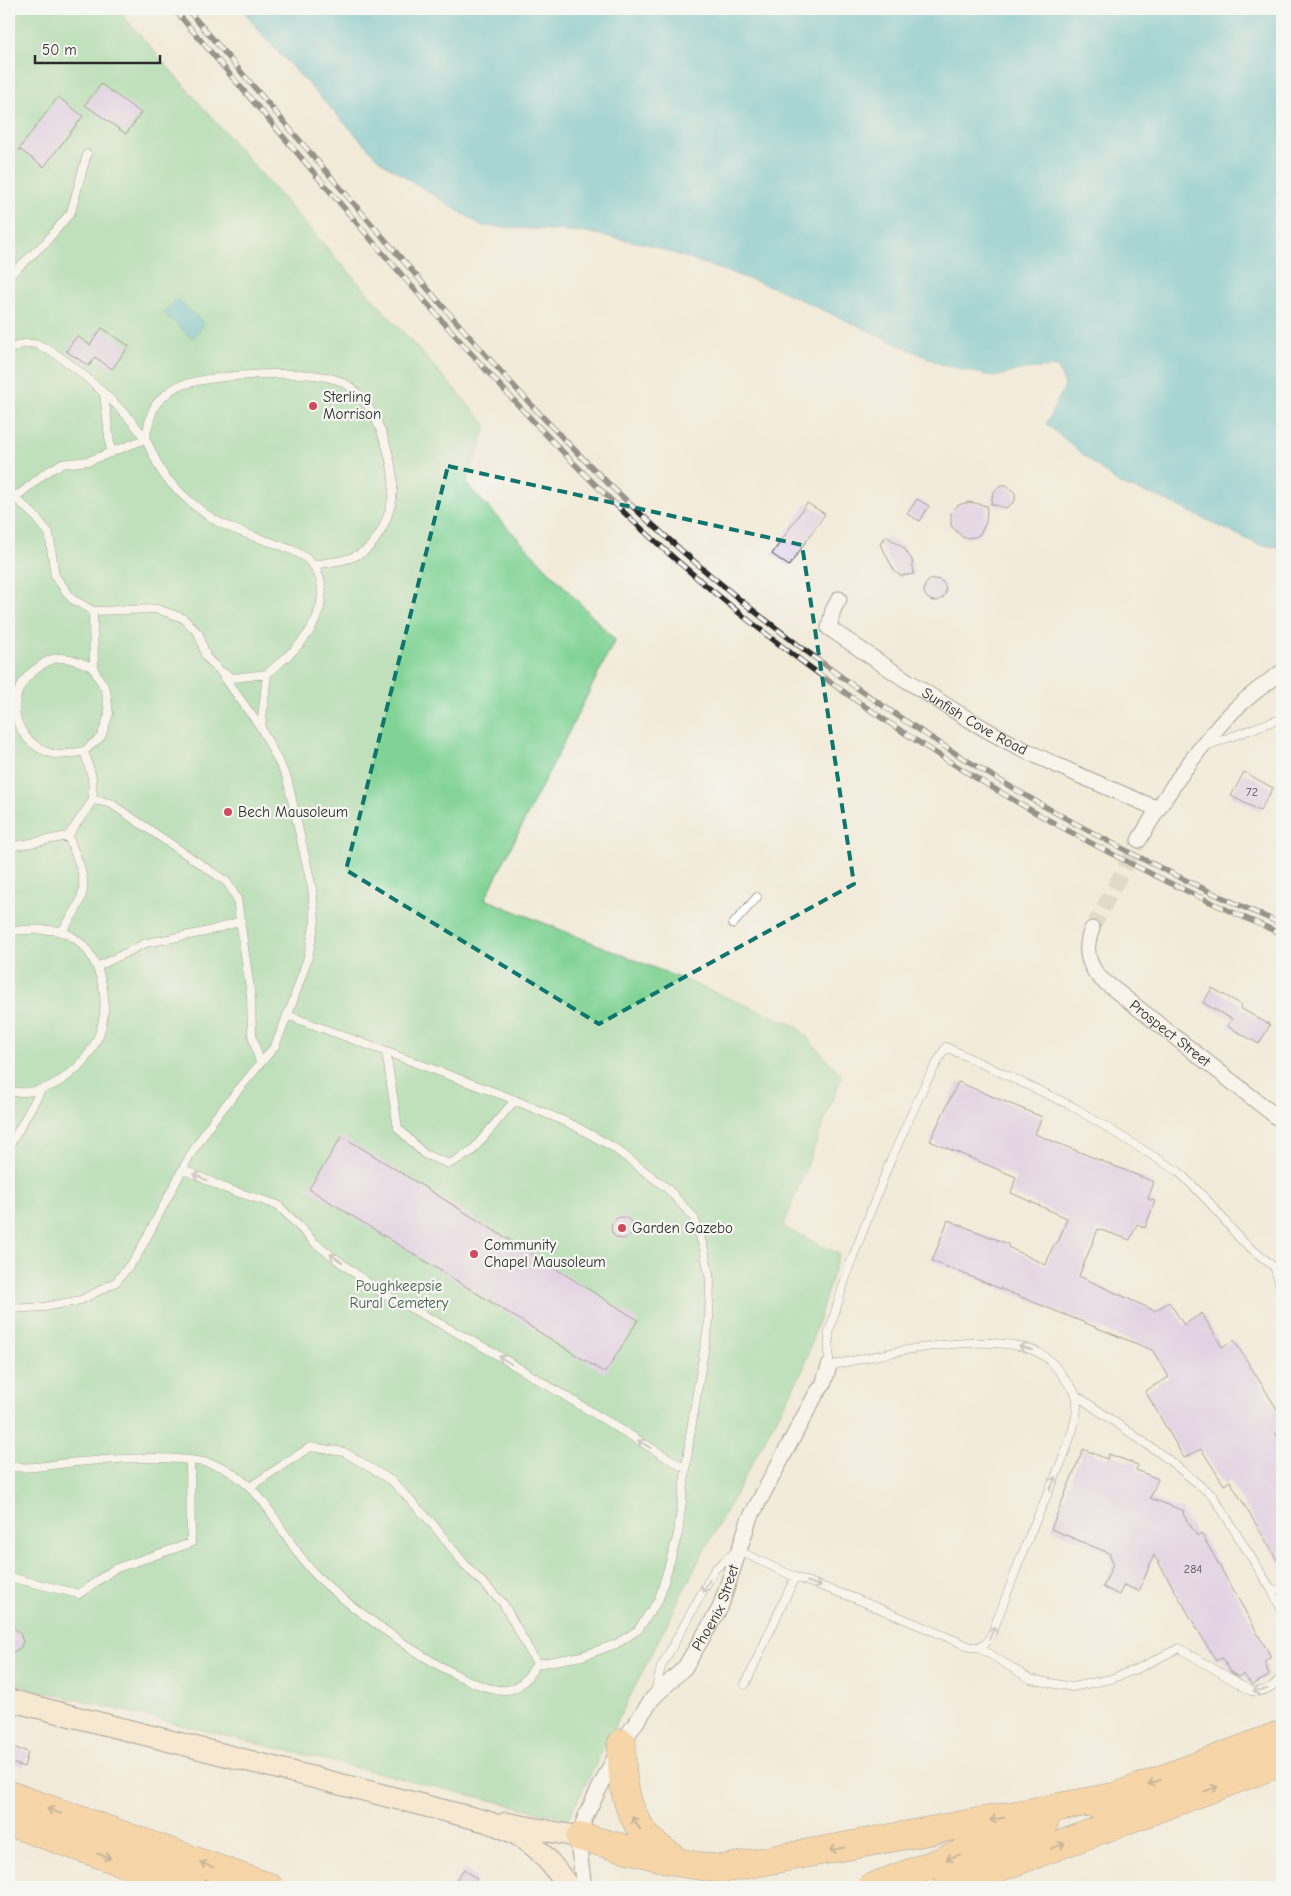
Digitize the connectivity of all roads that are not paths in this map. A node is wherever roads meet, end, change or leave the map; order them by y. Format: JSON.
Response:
{"nodes":[{"id":1,"x":86,"y":154,"type":"dead end"},
{"id":2,"x":9,"y":276,"type":"edge"},
{"id":3,"x":9,"y":350,"type":"edge"},
{"id":4,"x":104,"y":394,"type":"junction"},
{"id":5,"x":145,"y":439,"type":"junction"},
{"id":6,"x":110,"y":453,"type":"junction"},
{"id":7,"x":11,"y":497,"type":"edge"},
{"id":8,"x":314,"y":565,"type":"junction"},
{"id":9,"x":839,"y":600,"type":"dead end"},
{"id":10,"x":93,"y":611,"type":"junction"},
{"id":11,"x":93,"y":668,"type":"junction"},
{"id":12,"x":220,"y":671,"type":"junction"},
{"id":13,"x":1282,"y":672,"type":"edge"},
{"id":14,"x":267,"y":674,"type":"junction"},
{"id":15,"x":1282,"y":719,"type":"edge"},
{"id":16,"x":261,"y":728,"type":"junction"},
{"id":17,"x":1202,"y":748,"type":"junction"},
{"id":18,"x":84,"y":751,"type":"junction"},
{"id":19,"x":93,"y":800,"type":"junction"},
{"id":20,"x":1158,"y":809,"type":"junction"},
{"id":21,"x":68,"y":836,"type":"junction"},
{"id":22,"x":1139,"y":840,"type":"tunnel mouth"},
{"id":23,"x":9,"y":847,"type":"edge"},
{"id":24,"x":757,"y":897,"type":"dead end"},
{"id":25,"x":241,"y":921,"type":"junction"},
{"id":26,"x":732,"y":924,"type":"dead end"},
{"id":27,"x":1092,"y":929,"type":"tunnel mouth"},
{"id":28,"x":9,"y":931,"type":"edge"},
{"id":29,"x":61,"y":932,"type":"junction"},
{"id":30,"x":97,"y":967,"type":"junction"},
{"id":31,"x":288,"y":1015,"type":"junction"},
{"id":32,"x":386,"y":1052,"type":"junction"},
{"id":33,"x":260,"y":1063,"type":"junction"},
{"id":34,"x":41,"y":1090,"type":"junction"},
{"id":35,"x":9,"y":1091,"type":"edge"},
{"id":36,"x":515,"y":1100,"type":"junction"},
{"id":37,"x":1282,"y":1121,"type":"edge"},
{"id":38,"x":9,"y":1147,"type":"edge"},
{"id":39,"x":183,"y":1169,"type":"junction"},
{"id":40,"x":1274,"y":1267,"type":"junction"},
{"id":41,"x":1282,"y":1268,"type":"edge"},
{"id":42,"x":1282,"y":1291,"type":"edge"},
{"id":43,"x":9,"y":1309,"type":"edge"},
{"id":44,"x":829,"y":1366,"type":"junction"},
{"id":45,"x":1076,"y":1395,"type":"junction"},
{"id":46,"x":190,"y":1461,"type":"junction"},
{"id":47,"x":9,"y":1466,"type":"edge"},
{"id":48,"x":686,"y":1469,"type":"junction"},
{"id":49,"x":251,"y":1486,"type":"junction"},
{"id":50,"x":737,"y":1550,"type":"junction"},
{"id":51,"x":9,"y":1577,"type":"edge"},
{"id":52,"x":794,"y":1577,"type":"junction"},
{"id":53,"x":1271,"y":1589,"type":"junction"},
{"id":54,"x":1282,"y":1590,"type":"edge"},
{"id":55,"x":1282,"y":1611,"type":"edge"},
{"id":56,"x":980,"y":1648,"type":"junction"},
{"id":57,"x":537,"y":1664,"type":"junction"},
{"id":58,"x":1282,"y":1676,"type":"edge"},
{"id":59,"x":745,"y":1685,"type":"dead end"},
{"id":60,"x":653,"y":1698,"type":"junction"},
{"id":61,"x":9,"y":1700,"type":"edge"},
{"id":62,"x":1282,"y":1734,"type":"edge"},
{"id":63,"x":622,"y":1743,"type":"junction"},
{"id":64,"x":1282,"y":1762,"type":"edge"},
{"id":65,"x":9,"y":1795,"type":"edge"},
{"id":66,"x":1113,"y":1797,"type":"junction"},
{"id":67,"x":485,"y":1821,"type":"junction"},
{"id":68,"x":9,"y":1822,"type":"edge"},
{"id":69,"x":580,"y":1837,"type":"junction"},
{"id":70,"x":686,"y":1864,"type":"junction"},
{"id":71,"x":192,"y":1887,"type":"edge"},
{"id":72,"x":269,"y":1887,"type":"edge"},
{"id":73,"x":569,"y":1887,"type":"edge"},
{"id":74,"x":584,"y":1887,"type":"edge"},
{"id":75,"x":872,"y":1887,"type":"edge"},
{"id":76,"x":947,"y":1887,"type":"edge"}],
"edges":[{"from":1,"to":2,"type":"lane"},
{"from":3,"to":4,"type":"lane"},
{"from":4,"to":5,"type":"lane"},
{"from":4,"to":6,"type":"lane"},
{"from":5,"to":6,"type":"lane"},
{"from":5,"to":8,"type":"lane"},
{"from":5,"to":8,"type":"lane"},
{"from":6,"to":7,"type":"lane"},
{"from":7,"to":10,"type":"lane"},
{"from":8,"to":14,"type":"lane"},
{"from":9,"to":20,"type":"street","name":"Sunfish Cove Road"},
{"from":10,"to":11,"type":"lane"},
{"from":10,"to":12,"type":"lane"},
{"from":11,"to":18,"type":"lane"},
{"from":11,"to":18,"type":"lane"},
{"from":12,"to":14,"type":"lane"},
{"from":12,"to":16,"type":"lane"},
{"from":13,"to":17,"type":"street"},
{"from":14,"to":16,"type":"lane"},
{"from":15,"to":17,"type":"lane"},
{"from":16,"to":31,"type":"lane"},
{"from":17,"to":20,"type":"street"},
{"from":18,"to":19,"type":"lane"},
{"from":19,"to":21,"type":"lane"},
{"from":19,"to":25,"type":"lane"},
{"from":20,"to":22,"type":"street"},
{"from":21,"to":23,"type":"lane"},
{"from":21,"to":29,"type":"lane"},
{"from":24,"to":26,"type":"lane"},
{"from":25,"to":30,"type":"lane"},
{"from":25,"to":33,"type":"lane"},
{"from":27,"to":37,"type":"street","name":"Prospect Street"},
{"from":28,"to":29,"type":"lane"},
{"from":29,"to":30,"type":"lane"},
{"from":30,"to":34,"type":"lane"},
{"from":31,"to":32,"type":"lane"},
{"from":31,"to":33,"type":"lane"},
{"from":32,"to":36,"type":"lane"},
{"from":32,"to":36,"type":"lane"},
{"from":33,"to":39,"type":"lane"},
{"from":34,"to":35,"type":"lane"},
{"from":34,"to":38,"type":"lane"},
{"from":36,"to":48,"type":"lane"},
{"from":39,"to":43,"type":"lane"},
{"from":48,"to":39,"type":"lane","one_way":true},
{"from":40,"to":41,"type":"lane"},
{"from":40,"to":42,"type":"lane"},
{"from":40,"to":44,"type":"lane"},
{"from":45,"to":44,"type":"lane","one_way":true},
{"from":44,"to":50,"type":"street","name":"Phoenix Street"},
{"from":45,"to":53,"type":"lane"},
{"from":56,"to":45,"type":"lane","one_way":true},
{"from":46,"to":47,"type":"lane"},
{"from":46,"to":49,"type":"lane"},
{"from":46,"to":51,"type":"lane"},
{"from":48,"to":57,"type":"lane"},
{"from":49,"to":57,"type":"lane"},
{"from":49,"to":57,"type":"lane"},
{"from":50,"to":52,"type":"lane"},
{"from":50,"to":60,"type":"lane","one_way":true},
{"from":50,"to":60,"type":"street","name":"Phoenix Street"},
{"from":52,"to":56,"type":"lane","one_way":true},
{"from":52,"to":59,"type":"lane"},
{"from":53,"to":54,"type":"lane"},
{"from":53,"to":55,"type":"lane"},
{"from":58,"to":56,"type":"lane","one_way":true},
{"from":60,"to":63,"type":"street","name":"Phoenix Street"},
{"from":61,"to":67,"type":"street"},
{"from":62,"to":66,"type":"highway","one_way":true},
{"from":63,"to":69,"type":"street","name":"Phoenix Street"},
{"from":70,"to":63,"type":"highway","one_way":true},
{"from":76,"to":64,"type":"highway","one_way":true},
{"from":72,"to":65,"type":"highway","one_way":true},
{"from":66,"to":70,"type":"highway","one_way":true},
{"from":66,"to":75,"type":"highway","one_way":true},
{"from":67,"to":69,"type":"street"},
{"from":67,"to":73,"type":"street"},
{"from":68,"to":71,"type":"highway","one_way":true},
{"from":69,"to":70,"type":"highway"},
{"from":69,"to":74,"type":"street","name":"Phoenix Street"}]}
